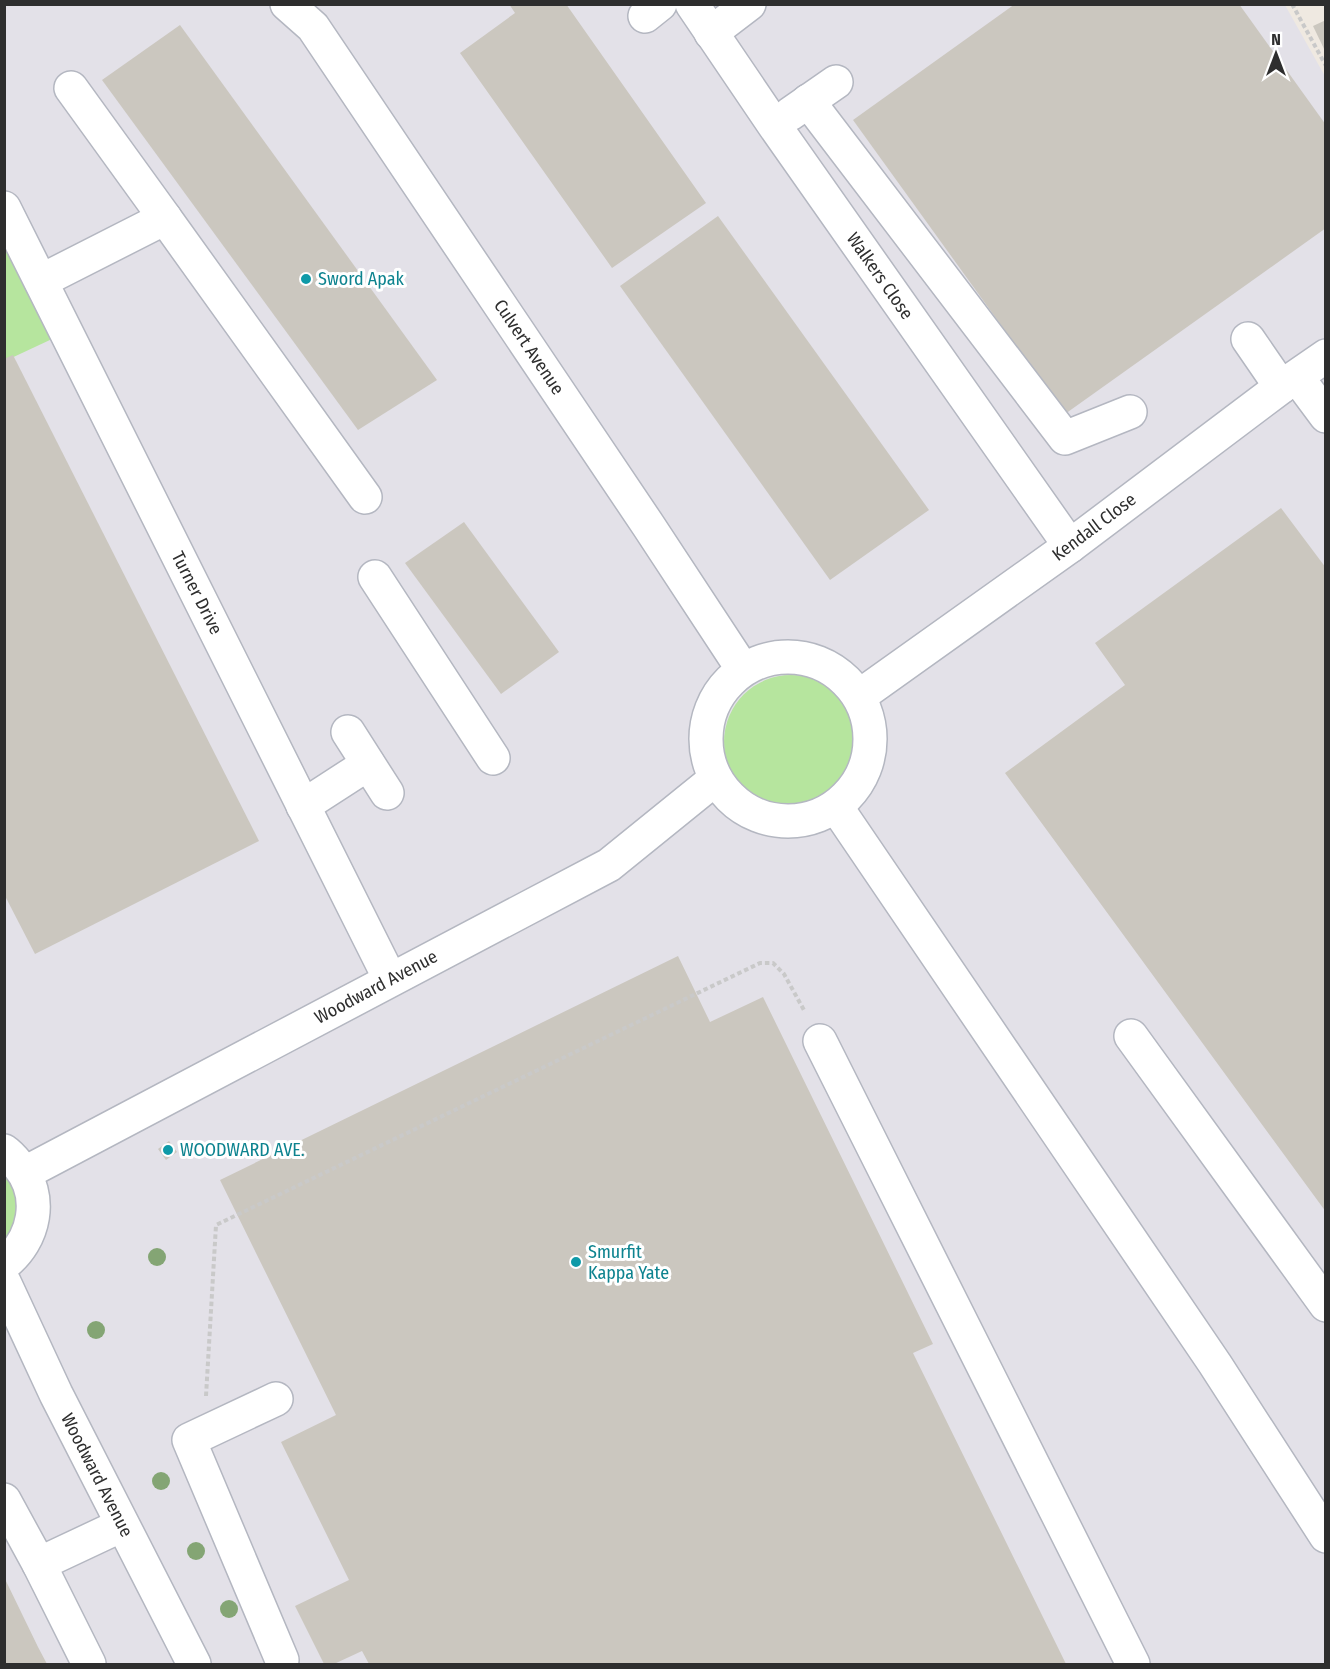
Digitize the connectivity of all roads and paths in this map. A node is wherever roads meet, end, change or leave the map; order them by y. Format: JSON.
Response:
{"nodes":[{"id":1,"x":287,"y":4,"type":"edge"},
{"id":2,"x":692,"y":4,"type":"edge"},
{"id":3,"x":749,"y":4,"type":"edge"},
{"id":4,"x":1292,"y":4,"type":"edge"},
{"id":5,"x":311,"y":16,"type":"edge"},
{"id":6,"x":711,"y":33,"type":"junction"},
{"id":7,"x":1326,"y":66,"type":"edge"},
{"id":8,"x":836,"y":82,"type":"dead end"},
{"id":9,"x":71,"y":88,"type":"dead end"},
{"id":10,"x":808,"y":101,"type":"junction"},
{"id":11,"x":774,"y":125,"type":"junction"},
{"id":12,"x":4,"y":207,"type":"edge"},
{"id":13,"x":165,"y":218,"type":"junction"},
{"id":14,"x":41,"y":281,"type":"junction"},
{"id":15,"x":1248,"y":339,"type":"dead end"},
{"id":16,"x":1326,"y":356,"type":"edge"},
{"id":17,"x":1289,"y":382,"type":"junction"},
{"id":18,"x":1130,"y":411,"type":"dead end"},
{"id":19,"x":1326,"y":416,"type":"edge"},
{"id":20,"x":365,"y":497,"type":"dead end"},
{"id":21,"x":1070,"y":546,"type":"junction"},
{"id":22,"x":375,"y":577,"type":"dead end"},
{"id":23,"x":742,"y":668,"type":"junction"},
{"id":24,"x":861,"y":695,"type":"junction"},
{"id":25,"x":348,"y":732,"type":"dead end"},
{"id":26,"x":493,"y":758,"type":"dead end"},
{"id":27,"x":368,"y":764,"type":"junction"},
{"id":28,"x":714,"y":780,"type":"junction"},
{"id":29,"x":387,"y":793,"type":"dead end"},
{"id":30,"x":303,"y":806,"type":"junction"},
{"id":31,"x":837,"y":808,"type":"junction"},
{"id":32,"x":390,"y":979,"type":"junction"},
{"id":33,"x":1131,"y":1036,"type":"dead end"},
{"id":34,"x":820,"y":1041,"type":"joint"},
{"id":35,"x":15,"y":1162,"type":"edge"},
{"id":36,"x":4,"y":1264,"type":"edge"},
{"id":37,"x":4,"y":1282,"type":"edge"},
{"id":38,"x":1326,"y":1305,"type":"edge"},
{"id":39,"x":276,"y":1399,"type":"dead end"},
{"id":40,"x":203,"y":1433,"type":"junction"},
{"id":41,"x":4,"y":1500,"type":"edge"},
{"id":42,"x":122,"y":1525,"type":"junction"},
{"id":43,"x":1326,"y":1536,"type":"edge"},
{"id":44,"x":39,"y":1564,"type":"junction"},
{"id":45,"x":281,"y":1663,"type":"edge"},
{"id":46,"x":89,"y":1665,"type":"edge"},
{"id":47,"x":194,"y":1665,"type":"edge"},
{"id":48,"x":1133,"y":1665,"type":"edge"}],
"edges":[{"from":1,"to":5,"type":"street","name":"Culvert Avenue"},
{"from":2,"to":6,"type":"street","name":"Walkers Close"},
{"from":3,"to":6,"type":"street"},
{"from":4,"to":7,"type":"path"},
{"from":5,"to":23,"type":"street","name":"Culvert Avenue"},
{"from":6,"to":11,"type":"street","name":"Walkers Close"},
{"from":8,"to":10,"type":"street"},
{"from":9,"to":13,"type":"street"},
{"from":10,"to":11,"type":"street"},
{"from":10,"to":18,"type":"street"},
{"from":11,"to":21,"type":"street","name":"Walkers Close"},
{"from":12,"to":14,"type":"street","name":"Turner Drive"},
{"from":13,"to":14,"type":"street"},
{"from":13,"to":20,"type":"street"},
{"from":14,"to":30,"type":"street","name":"Turner Drive"},
{"from":15,"to":17,"type":"street"},
{"from":16,"to":17,"type":"street","name":"Kendall Close"},
{"from":17,"to":19,"type":"street"},
{"from":17,"to":21,"type":"street","name":"Kendall Close"},
{"from":21,"to":24,"type":"street","name":"Kendall Close"},
{"from":22,"to":26,"type":"street"},
{"from":23,"to":24,"type":"street"},
{"from":23,"to":28,"type":"street"},
{"from":24,"to":31,"type":"street"},
{"from":25,"to":27,"type":"street"},
{"from":27,"to":29,"type":"street"},
{"from":27,"to":30,"type":"street"},
{"from":28,"to":31,"type":"street"},
{"from":28,"to":32,"type":"street","name":"Woodward Avenue"},
{"from":30,"to":32,"type":"street","name":"Turner Drive"},
{"from":31,"to":43,"type":"street"},
{"from":32,"to":35,"type":"street","name":"Woodward Avenue"},
{"from":33,"to":38,"type":"street"},
{"from":34,"to":40,"type":"path"},
{"from":34,"to":48,"type":"street"},
{"from":35,"to":36,"type":"street"},
{"from":37,"to":42,"type":"street","name":"Woodward Avenue"},
{"from":39,"to":40,"type":"street"},
{"from":40,"to":45,"type":"street"},
{"from":41,"to":44,"type":"street"},
{"from":42,"to":44,"type":"street"},
{"from":42,"to":47,"type":"street","name":"Woodward Avenue"},
{"from":44,"to":46,"type":"street"}]}
